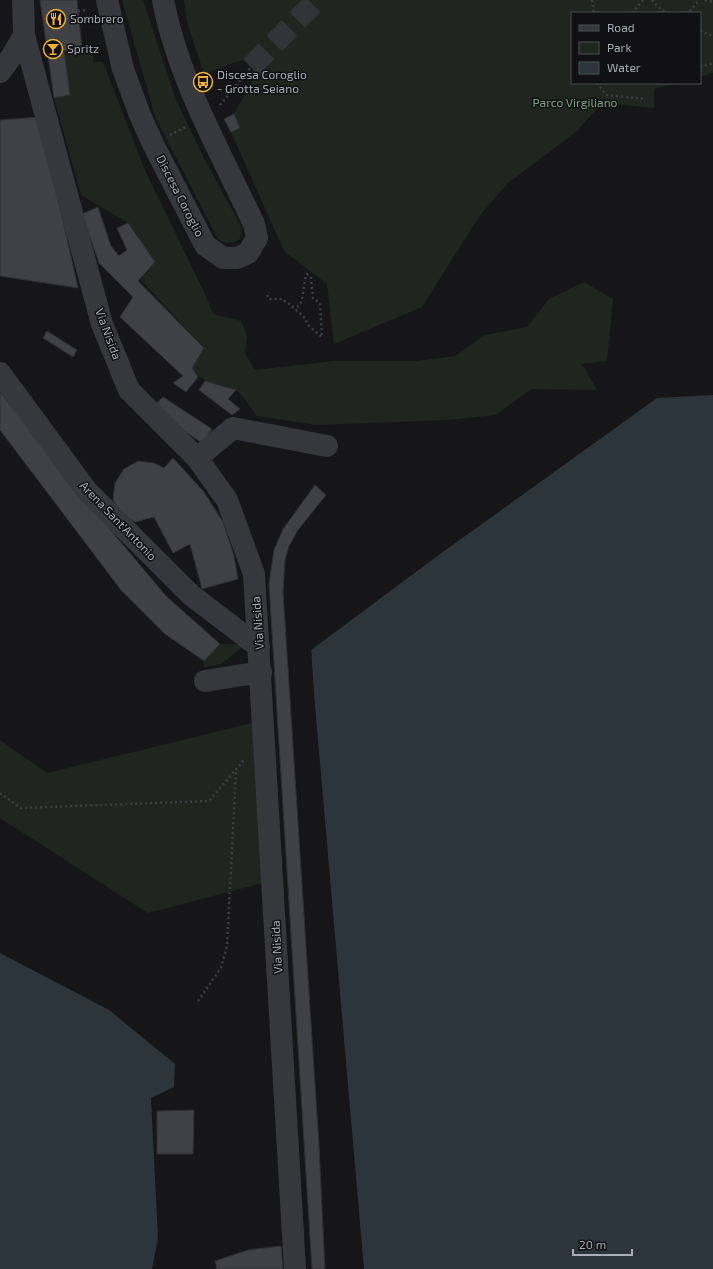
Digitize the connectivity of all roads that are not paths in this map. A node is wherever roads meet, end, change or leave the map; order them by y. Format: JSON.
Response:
{"nodes":[{"id":1,"x":23,"y":0,"type":"edge"},
{"id":2,"x":107,"y":0,"type":"edge"},
{"id":3,"x":163,"y":0,"type":"edge"},
{"id":4,"x":24,"y":35,"type":"junction"},
{"id":5,"x":0,"y":71,"type":"edge"},
{"id":6,"x":0,"y":373,"type":"edge"},
{"id":7,"x":327,"y":446,"type":"dead end"},
{"id":8,"x":197,"y":458,"type":"junction"},
{"id":9,"x":259,"y":647,"type":"junction"},
{"id":10,"x":261,"y":672,"type":"junction"},
{"id":11,"x":206,"y":681,"type":"dead end"},
{"id":12,"x":295,"y":1269,"type":"edge"}],
"edges":[{"from":1,"to":4,"type":"street"},
{"from":2,"to":3,"type":"street","name":"Discesa Coroglio"},
{"from":4,"to":5,"type":"street"},
{"from":4,"to":8,"type":"street","name":"Via Nisida"},
{"from":6,"to":9,"type":"street","name":"Arena Sant'Antonio"},
{"from":7,"to":8,"type":"street"},
{"from":8,"to":9,"type":"street","name":"Via Nisida"},
{"from":9,"to":10,"type":"street","name":"Via Nisida"},
{"from":10,"to":11,"type":"street"},
{"from":10,"to":12,"type":"street","name":"Via Nisida"}]}
